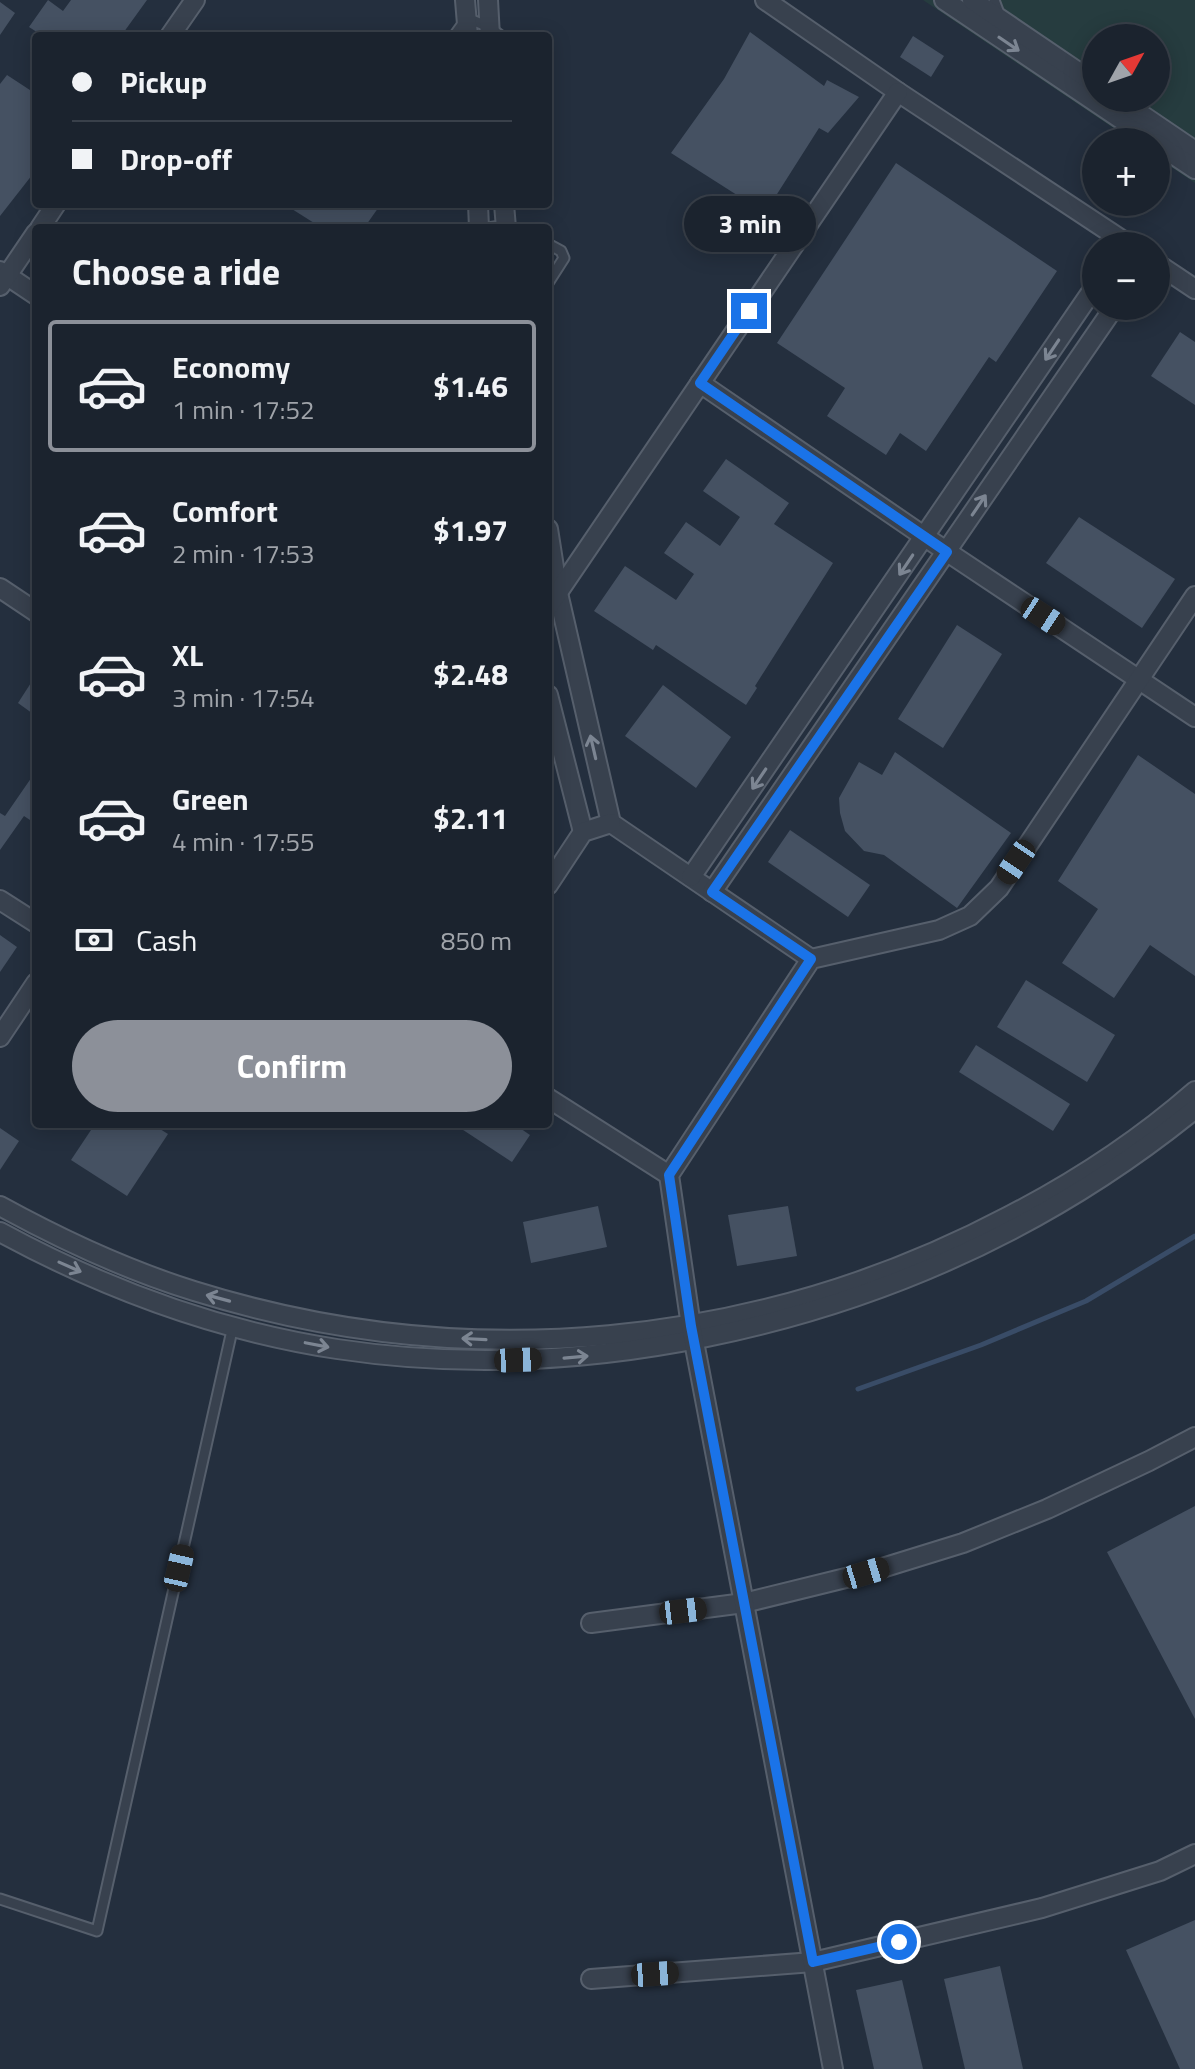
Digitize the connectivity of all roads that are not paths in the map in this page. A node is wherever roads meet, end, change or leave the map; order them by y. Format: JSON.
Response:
{"nodes":[{"id":1,"x":195,"y":0,"type":"edge"},
{"id":2,"x":488,"y":0,"type":"edge"},
{"id":3,"x":765,"y":0,"type":"edge"},
{"id":4,"x":944,"y":0,"type":"edge"},
{"id":5,"x":972,"y":0,"type":"edge"},
{"id":6,"x":994,"y":0,"type":"edge"},
{"id":7,"x":467,"y":18,"type":"edge"},
{"id":8,"x":1001,"y":20,"type":"junction"},
{"id":9,"x":173,"y":32,"type":"edge"},
{"id":10,"x":491,"y":32,"type":"edge"},
{"id":11,"x":493,"y":32,"type":"edge"},
{"id":12,"x":1082,"y":75,"type":"edge"},
{"id":13,"x":898,"y":92,"type":"junction"},
{"id":14,"x":1138,"y":112,"type":"edge"},
{"id":15,"x":1134,"y":128,"type":"edge"},
{"id":16,"x":1195,"y":151,"type":"edge"},
{"id":17,"x":1170,"y":152,"type":"edge"},
{"id":18,"x":1195,"y":169,"type":"edge"},
{"id":19,"x":1107,"y":232,"type":"edge"},
{"id":20,"x":32,"y":238,"type":"edge"},
{"id":21,"x":552,"y":246,"type":"edge"},
{"id":22,"x":1170,"y":272,"type":"edge"},
{"id":23,"x":2,"y":277,"type":"edge"},
{"id":24,"x":552,"y":277,"type":"edge"},
{"id":25,"x":1195,"y":289,"type":"edge"},
{"id":26,"x":32,"y":293,"type":"edge"},
{"id":27,"x":1082,"y":306,"type":"edge"},
{"id":28,"x":1105,"y":320,"type":"edge"},
{"id":29,"x":700,"y":383,"type":"junction"},
{"id":30,"x":925,"y":537,"type":"junction"},
{"id":31,"x":947,"y":552,"type":"junction"},
{"id":32,"x":0,"y":588,"type":"edge"},
{"id":33,"x":1195,"y":596,"type":"edge"},
{"id":34,"x":553,"y":600,"type":"edge"},
{"id":35,"x":32,"y":609,"type":"edge"},
{"id":36,"x":1140,"y":679,"type":"junction"},
{"id":37,"x":552,"y":711,"type":"edge"},
{"id":38,"x":1195,"y":717,"type":"edge"},
{"id":39,"x":611,"y":823,"type":"junction"},
{"id":40,"x":583,"y":832,"type":"junction"},
{"id":41,"x":691,"y":877,"type":"junction"},
{"id":42,"x":552,"y":879,"type":"edge"},
{"id":43,"x":712,"y":892,"type":"junction"},
{"id":44,"x":0,"y":900,"type":"edge"},
{"id":45,"x":32,"y":920,"type":"edge"},
{"id":46,"x":811,"y":959,"type":"junction"},
{"id":47,"x":32,"y":989,"type":"edge"},
{"id":48,"x":0,"y":1037,"type":"edge"},
{"id":49,"x":552,"y":1101,"type":"edge"},
{"id":50,"x":1192,"y":1103,"type":"edge"},
{"id":51,"x":669,"y":1175,"type":"junction"},
{"id":52,"x":0,"y":1206,"type":"edge"},
{"id":53,"x":0,"y":1232,"type":"edge"},
{"id":54,"x":233,"y":1326,"type":"junction"},
{"id":55,"x":693,"y":1333,"type":"junction"},
{"id":56,"x":1195,"y":1437,"type":"edge"},
{"id":57,"x":744,"y":1603,"type":"junction"},
{"id":58,"x":591,"y":1623,"type":"dead end"},
{"id":59,"x":1195,"y":1854,"type":"edge"},
{"id":60,"x":0,"y":1899,"type":"edge"},
{"id":61,"x":813,"y":1962,"type":"junction"},
{"id":62,"x":591,"y":1979,"type":"dead end"},
{"id":63,"x":833,"y":2069,"type":"edge"}],
"edges":[{"from":1,"to":9,"type":"street"},
{"from":2,"to":11,"type":"street"},
{"from":3,"to":13,"type":"street"},
{"from":4,"to":15,"type":"street","one_way":true},
{"from":5,"to":8,"type":"street"},
{"from":6,"to":8,"type":"lane"},
{"from":7,"to":10,"type":"lane"},
{"from":8,"to":12,"type":"street"},
{"from":13,"to":19,"type":"street"},
{"from":13,"to":29,"type":"street"},
{"from":14,"to":16,"type":"street"},
{"from":17,"to":18,"type":"street"},
{"from":20,"to":23,"type":"street"},
{"from":21,"to":24,"type":"lane"},
{"from":22,"to":25,"type":"street"},
{"from":23,"to":26,"type":"street"},
{"from":27,"to":30,"type":"street","one_way":true},
{"from":31,"to":28,"type":"street","one_way":true},
{"from":29,"to":30,"type":"street"},
{"from":29,"to":34,"type":"street"},
{"from":30,"to":31,"type":"street"},
{"from":30,"to":41,"type":"street","one_way":true},
{"from":31,"to":36,"type":"street"},
{"from":31,"to":43,"type":"street"},
{"from":32,"to":35,"type":"street"},
{"from":33,"to":36,"type":"street"},
{"from":39,"to":34,"type":"street","one_way":true},
{"from":36,"to":38,"type":"street"},
{"from":36,"to":46,"type":"street"},
{"from":37,"to":40,"type":"street"},
{"from":39,"to":40,"type":"street"},
{"from":39,"to":41,"type":"street"},
{"from":40,"to":42,"type":"street"},
{"from":41,"to":43,"type":"street"},
{"from":43,"to":46,"type":"street"},
{"from":44,"to":45,"type":"street"},
{"from":46,"to":51,"type":"street"},
{"from":47,"to":48,"type":"street"},
{"from":49,"to":51,"type":"street"},
{"from":50,"to":55,"type":"street"},
{"from":51,"to":55,"type":"street"},
{"from":55,"to":52,"type":"street","one_way":true},
{"from":53,"to":54,"type":"street","one_way":true},
{"from":54,"to":55,"type":"street","one_way":true},
{"from":54,"to":60,"type":"lane"},
{"from":55,"to":57,"type":"street"},
{"from":56,"to":57,"type":"street"},
{"from":57,"to":58,"type":"street"},
{"from":57,"to":61,"type":"street"},
{"from":59,"to":61,"type":"street"},
{"from":61,"to":62,"type":"street"},
{"from":61,"to":63,"type":"street"}]}
